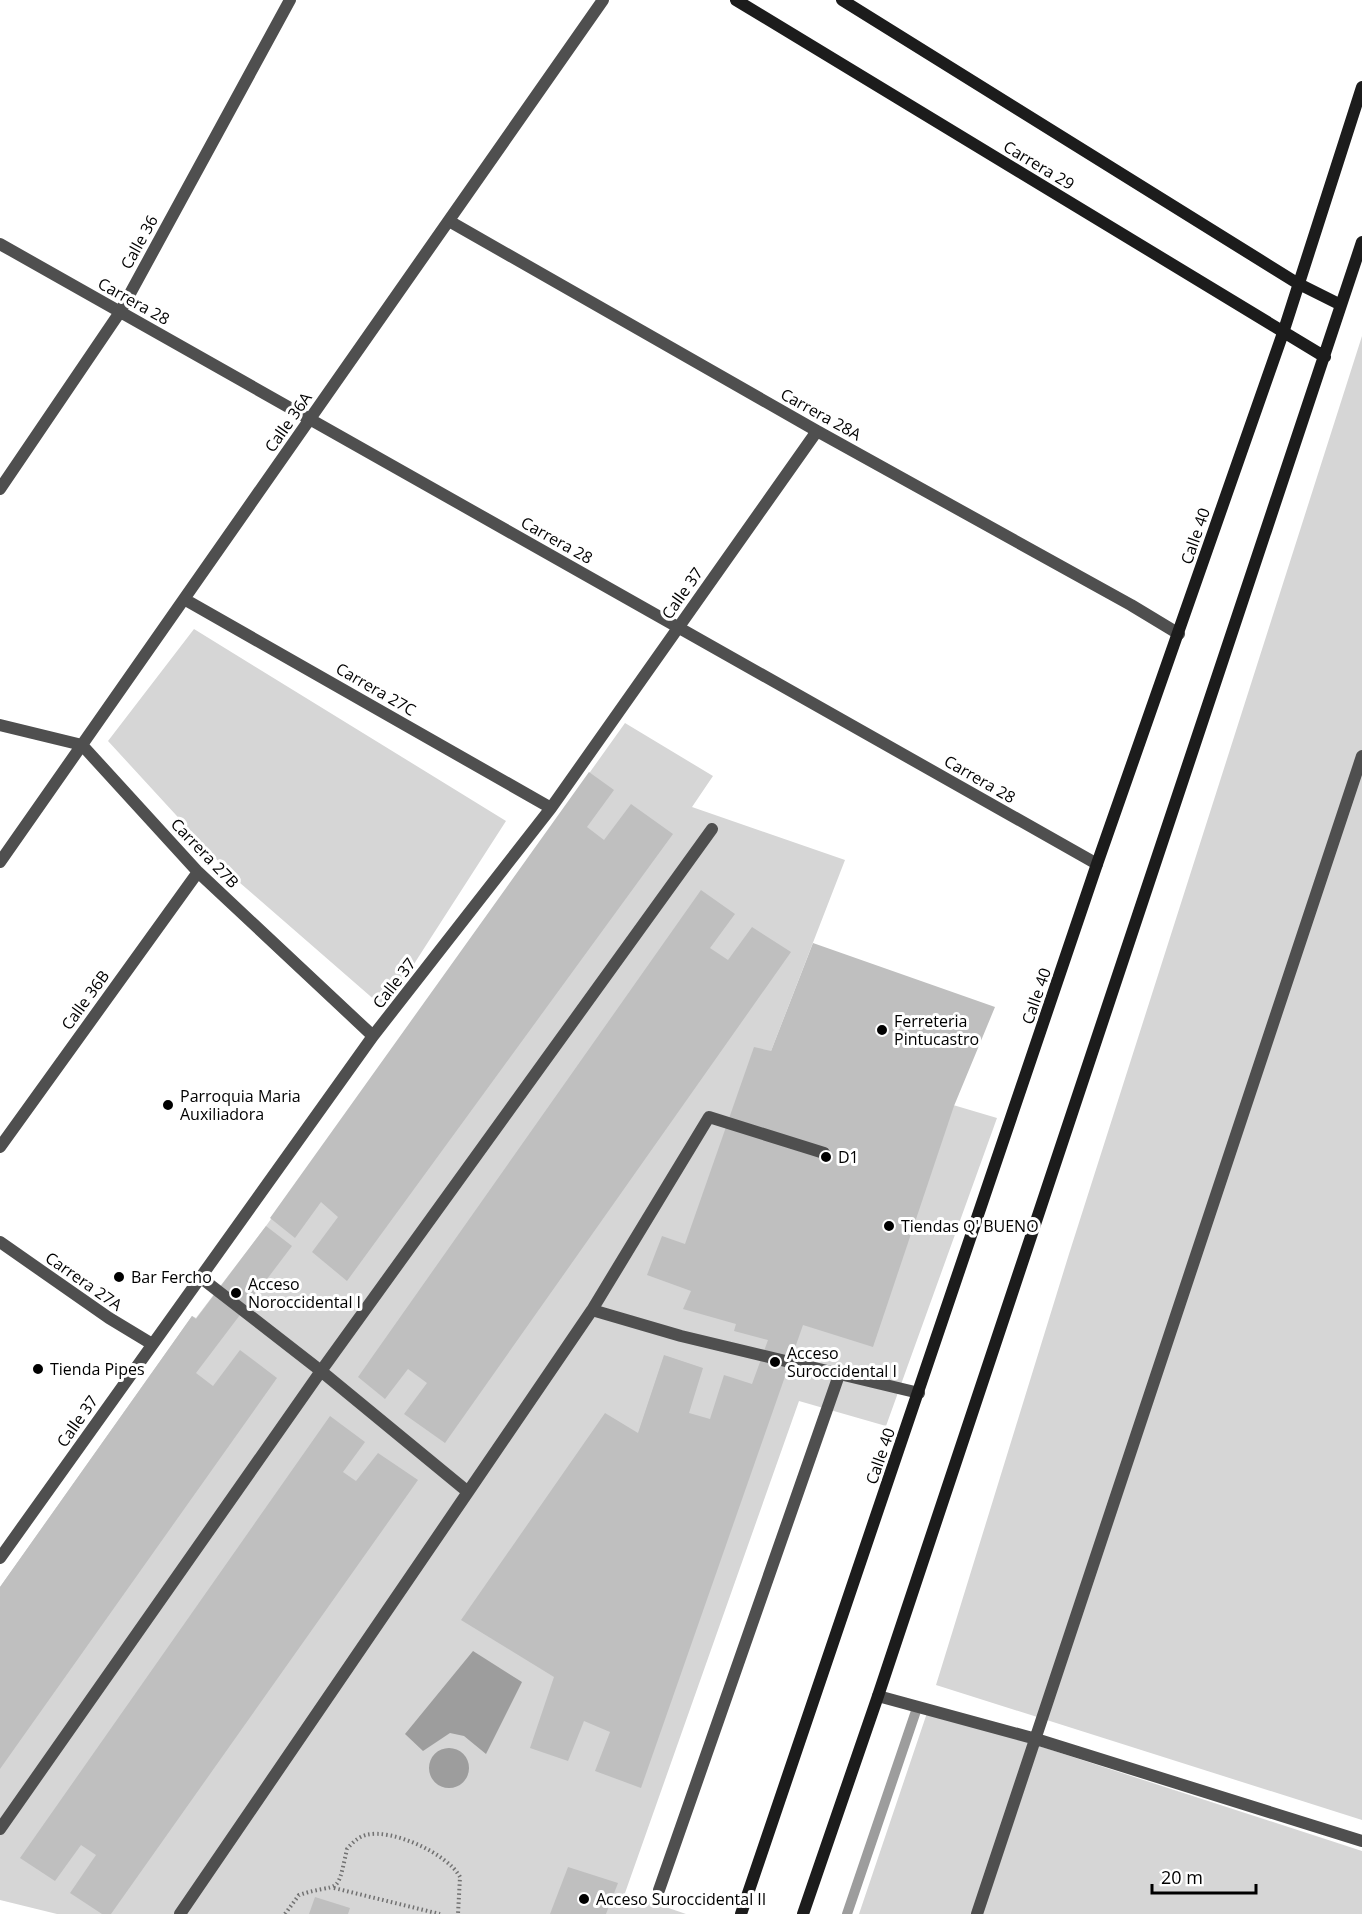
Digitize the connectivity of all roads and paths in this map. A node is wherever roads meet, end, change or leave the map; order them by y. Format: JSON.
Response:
{"nodes":[{"id":1,"x":290,"y":0,"type":"edge"},
{"id":2,"x":603,"y":0,"type":"edge"},
{"id":3,"x":736,"y":0,"type":"edge"},
{"id":4,"x":842,"y":0,"type":"edge"},
{"id":5,"x":1362,"y":87,"type":"edge"},
{"id":6,"x":449,"y":221,"type":"junction"},
{"id":7,"x":1362,"y":242,"type":"edge"},
{"id":8,"x":0,"y":244,"type":"edge"},
{"id":9,"x":1298,"y":283,"type":"junction"},
{"id":10,"x":1341,"y":306,"type":"junction"},
{"id":11,"x":120,"y":312,"type":"junction"},
{"id":12,"x":1283,"y":333,"type":"junction"},
{"id":13,"x":1325,"y":357,"type":"junction"},
{"id":14,"x":310,"y":419,"type":"junction"},
{"id":15,"x":817,"y":430,"type":"junction"},
{"id":16,"x":0,"y":489,"type":"edge"},
{"id":17,"x":184,"y":599,"type":"junction"},
{"id":18,"x":678,"y":627,"type":"junction"},
{"id":19,"x":1179,"y":634,"type":"junction"},
{"id":20,"x":0,"y":725,"type":"edge"},
{"id":21,"x":82,"y":745,"type":"junction"},
{"id":22,"x":1362,"y":756,"type":"edge"},
{"id":23,"x":551,"y":808,"type":"junction"},
{"id":24,"x":712,"y":829,"type":"dead end"},
{"id":25,"x":0,"y":862,"type":"edge"},
{"id":26,"x":1097,"y":864,"type":"junction"},
{"id":27,"x":198,"y":872,"type":"junction"},
{"id":28,"x":373,"y":1036,"type":"junction"},
{"id":29,"x":0,"y":1147,"type":"edge"},
{"id":30,"x":824,"y":1153,"type":"dead end"},
{"id":31,"x":0,"y":1242,"type":"edge"},
{"id":32,"x":200,"y":1277,"type":"junction"},
{"id":33,"x":592,"y":1310,"type":"junction"},
{"id":34,"x":152,"y":1344,"type":"junction"},
{"id":35,"x":321,"y":1371,"type":"junction"},
{"id":36,"x":839,"y":1375,"type":"junction"},
{"id":37,"x":919,"y":1393,"type":"junction"},
{"id":38,"x":468,"y":1492,"type":"junction"},
{"id":39,"x":0,"y":1558,"type":"edge"},
{"id":40,"x":878,"y":1696,"type":"junction"},
{"id":41,"x":1036,"y":1739,"type":"junction"},
{"id":42,"x":0,"y":1829,"type":"edge"},
{"id":43,"x":1362,"y":1841,"type":"edge"},
{"id":44,"x":334,"y":1888,"type":"junction"},
{"id":45,"x":659,"y":1890,"type":"dead end"},
{"id":46,"x":180,"y":1914,"type":"edge"},
{"id":47,"x":285,"y":1914,"type":"edge"},
{"id":48,"x":440,"y":1914,"type":"edge"},
{"id":49,"x":458,"y":1914,"type":"edge"},
{"id":50,"x":741,"y":1914,"type":"edge"},
{"id":51,"x":803,"y":1914,"type":"edge"},
{"id":52,"x":977,"y":1914,"type":"edge"}],
"edges":[{"from":1,"to":11,"type":"street","name":"Calle 36"},
{"from":2,"to":6,"type":"street","name":"Calle 36A"},
{"from":3,"to":12,"type":"main road","name":"Carrera 29"},
{"from":4,"to":9,"type":"main road"},
{"from":5,"to":9,"type":"main road","name":"Calle 40"},
{"from":6,"to":14,"type":"street","name":"Calle 36A"},
{"from":6,"to":15,"type":"street","name":"Carrera 28A"},
{"from":7,"to":10,"type":"main road"},
{"from":8,"to":11,"type":"street","name":"Carrera 28"},
{"from":9,"to":10,"type":"main road"},
{"from":9,"to":12,"type":"main road","name":"Calle 40"},
{"from":10,"to":13,"type":"main road"},
{"from":11,"to":14,"type":"street","name":"Carrera 28"},
{"from":11,"to":16,"type":"street","name":"Calle 36"},
{"from":12,"to":13,"type":"main road","name":"Carrera 29"},
{"from":12,"to":19,"type":"main road","name":"Calle 40"},
{"from":13,"to":40,"type":"main road"},
{"from":14,"to":17,"type":"street","name":"Calle 36A"},
{"from":14,"to":18,"type":"street","name":"Carrera 28"},
{"from":15,"to":18,"type":"street","name":"Calle 37"},
{"from":15,"to":19,"type":"street","name":"Carrera 28A"},
{"from":17,"to":21,"type":"street","name":"Calle 36A"},
{"from":17,"to":23,"type":"street","name":"Carrera 27C"},
{"from":18,"to":23,"type":"street","name":"Calle 37"},
{"from":18,"to":26,"type":"street","name":"Carrera 28"},
{"from":19,"to":26,"type":"main road","name":"Calle 40"},
{"from":20,"to":21,"type":"street"},
{"from":21,"to":25,"type":"street","name":"Calle 36A"},
{"from":21,"to":27,"type":"street","name":"Carrera 27B"},
{"from":22,"to":41,"type":"street"},
{"from":23,"to":28,"type":"street","name":"Calle 37"},
{"from":24,"to":35,"type":"street"},
{"from":26,"to":37,"type":"main road","name":"Calle 40"},
{"from":27,"to":28,"type":"street","name":"Carrera 27B"},
{"from":27,"to":29,"type":"street","name":"Calle 36B"},
{"from":28,"to":32,"type":"street","name":"Calle 37"},
{"from":30,"to":33,"type":"street"},
{"from":31,"to":34,"type":"street","name":"Carrera 27A"},
{"from":32,"to":34,"type":"street","name":"Calle 37"},
{"from":32,"to":35,"type":"street"},
{"from":33,"to":36,"type":"street"},
{"from":33,"to":38,"type":"street"},
{"from":34,"to":39,"type":"street","name":"Calle 37"},
{"from":35,"to":38,"type":"street"},
{"from":35,"to":42,"type":"street"},
{"from":36,"to":37,"type":"street"},
{"from":36,"to":45,"type":"street"},
{"from":37,"to":50,"type":"main road","name":"Calle 40"},
{"from":38,"to":46,"type":"street"},
{"from":40,"to":41,"type":"street"},
{"from":40,"to":51,"type":"main road"},
{"from":41,"to":43,"type":"street"},
{"from":41,"to":52,"type":"street"},
{"from":44,"to":47,"type":"path"},
{"from":44,"to":48,"type":"path"},
{"from":44,"to":49,"type":"path"}]}
